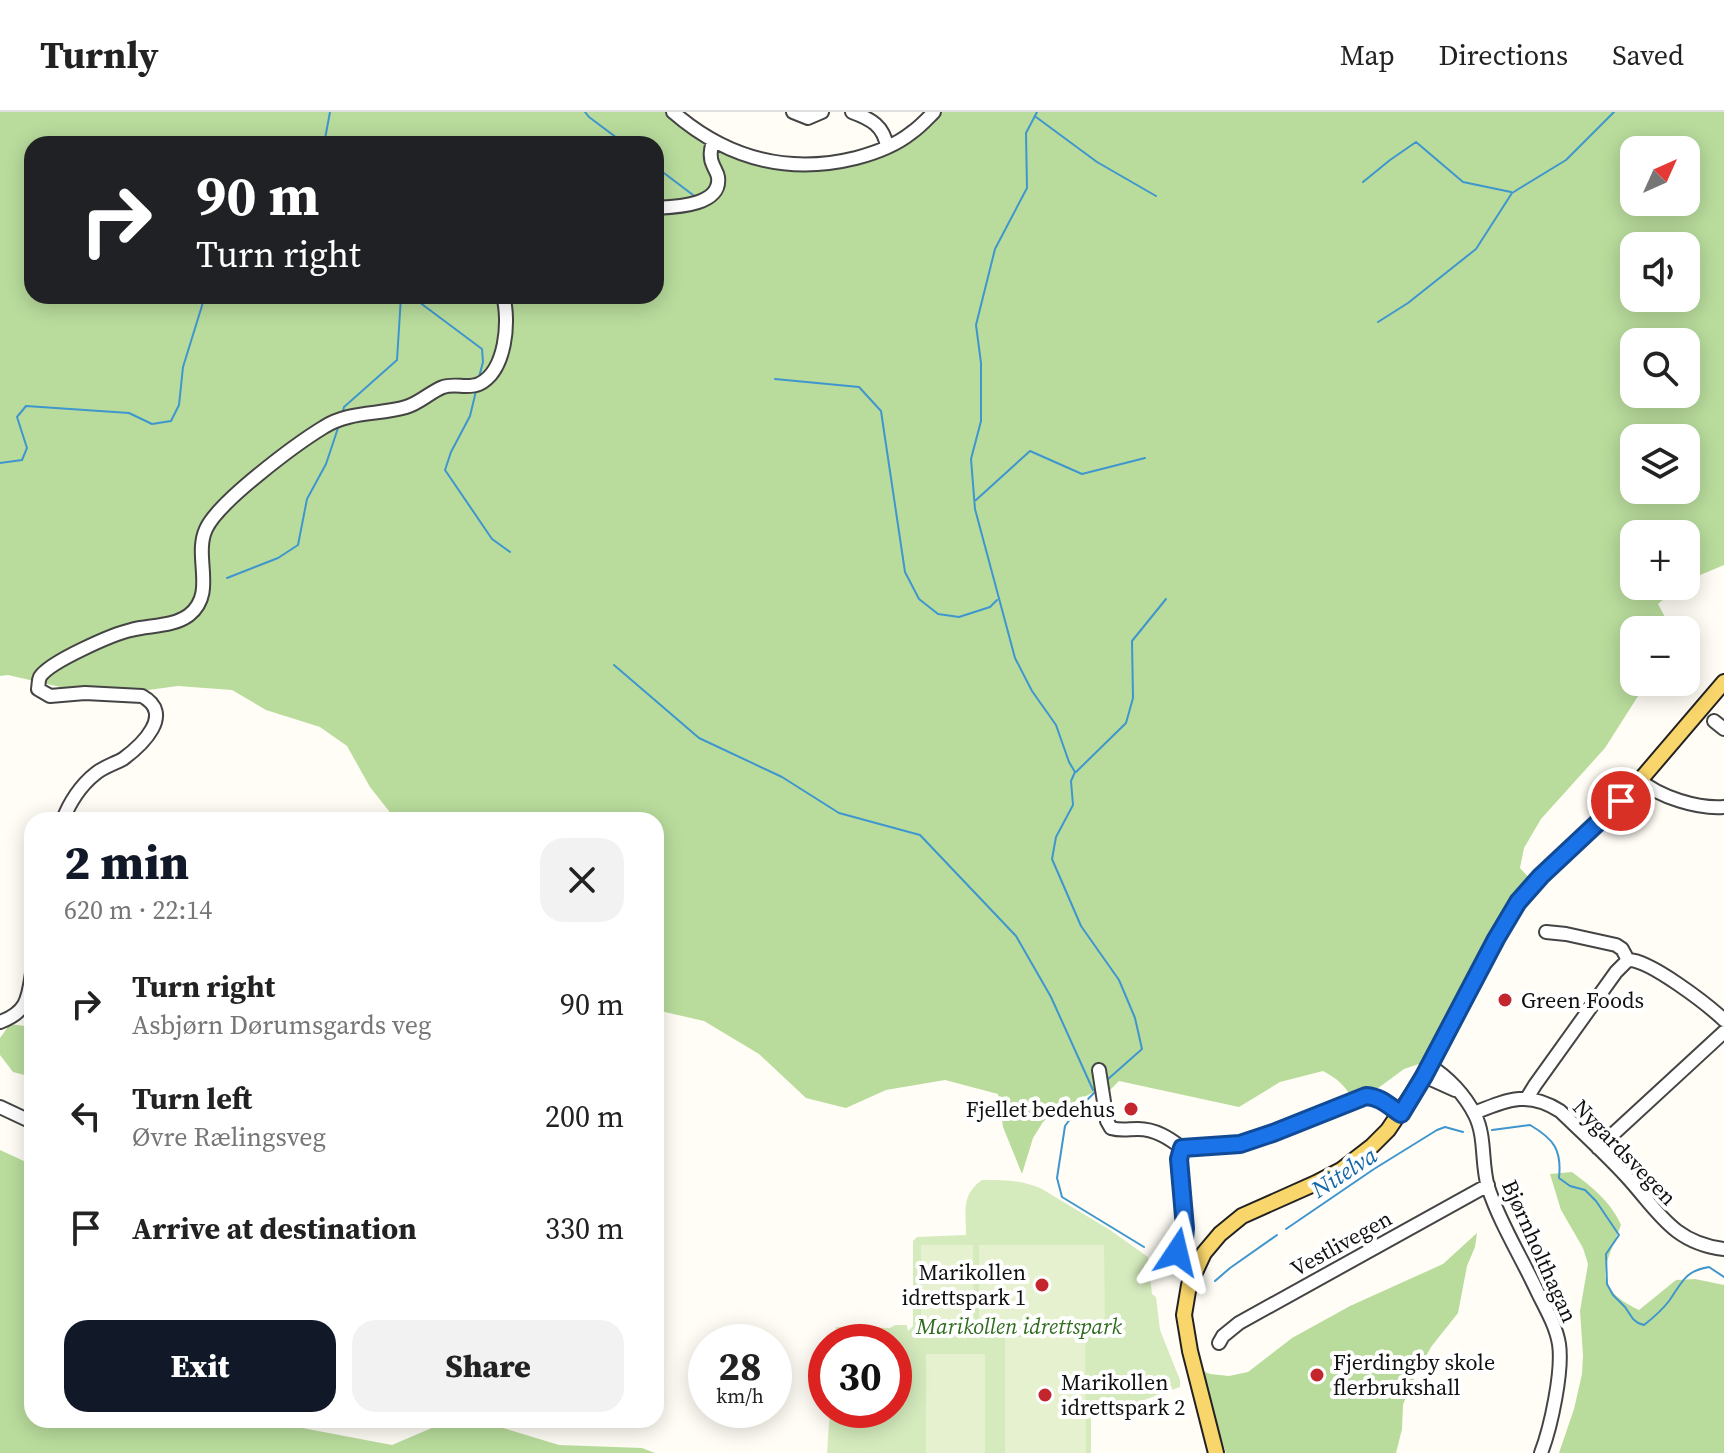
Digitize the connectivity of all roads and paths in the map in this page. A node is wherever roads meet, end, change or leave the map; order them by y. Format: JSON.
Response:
{"nodes":[{"id":1,"x":673,"y":112,"type":"edge"},
{"id":2,"x":793,"y":112,"type":"edge"},
{"id":3,"x":822,"y":112,"type":"edge"},
{"id":4,"x":852,"y":112,"type":"edge"},
{"id":5,"x":934,"y":112,"type":"edge"},
{"id":6,"x":713,"y":140,"type":"junction"},
{"id":7,"x":887,"y":147,"type":"junction"},
{"id":8,"x":664,"y":207,"type":"edge"},
{"id":9,"x":505,"y":304,"type":"edge"},
{"id":10,"x":1724,"y":682,"type":"edge"},
{"id":11,"x":1640,"y":780,"type":"junction"},
{"id":12,"x":1724,"y":807,"type":"edge"},
{"id":13,"x":66,"y":812,"type":"edge"},
{"id":14,"x":1546,"y":932,"type":"dead end"},
{"id":15,"x":1628,"y":960,"type":"junction"},
{"id":16,"x":24,"y":1006,"type":"edge"},
{"id":17,"x":1724,"y":1020,"type":"edge"},
{"id":18,"x":0,"y":1022,"type":"edge"},
{"id":19,"x":1724,"y":1032,"type":"edge"},
{"id":20,"x":1427,"y":1071,"type":"junction"},
{"id":21,"x":1101,"y":1081,"type":"dead end"},
{"id":22,"x":1527,"y":1098,"type":"junction"},
{"id":23,"x":0,"y":1107,"type":"edge"},
{"id":24,"x":1474,"y":1113,"type":"junction"},
{"id":25,"x":1401,"y":1114,"type":"junction"},
{"id":26,"x":24,"y":1118,"type":"edge"},
{"id":27,"x":1182,"y":1148,"type":"junction"},
{"id":28,"x":1598,"y":1148,"type":"junction"},
{"id":29,"x":1488,"y":1185,"type":"junction"},
{"id":30,"x":1724,"y":1249,"type":"edge"},
{"id":31,"x":1173,"y":1257,"type":"dead end"},
{"id":32,"x":1219,"y":1343,"type":"dead end"},
{"id":33,"x":1216,"y":1453,"type":"edge"},
{"id":34,"x":1541,"y":1453,"type":"edge"}],
"edges":[{"from":1,"to":6,"type":"street"},
{"from":2,"to":3,"type":"street"},
{"from":4,"to":7,"type":"street"},
{"from":5,"to":7,"type":"street"},
{"from":6,"to":7,"type":"street"},
{"from":6,"to":8,"type":"street"},
{"from":9,"to":13,"type":"street"},
{"from":10,"to":11,"type":"main road"},
{"from":11,"to":12,"type":"street"},
{"from":11,"to":20,"type":"main road"},
{"from":14,"to":15,"type":"street"},
{"from":15,"to":17,"type":"street"},
{"from":15,"to":22,"type":"street"},
{"from":16,"to":18,"type":"street"},
{"from":19,"to":28,"type":"street"},
{"from":20,"to":24,"type":"street"},
{"from":20,"to":25,"type":"main road"},
{"from":21,"to":27,"type":"street"},
{"from":22,"to":24,"type":"street"},
{"from":22,"to":28,"type":"street","name":"Nygardsvegen"},
{"from":23,"to":26,"type":"street"},
{"from":24,"to":29,"type":"street","name":"Bjørnholthagan"},
{"from":25,"to":27,"type":"street"},
{"from":25,"to":33,"type":"main road"},
{"from":27,"to":31,"type":"street"},
{"from":28,"to":30,"type":"street","name":"Nygardsvegen"},
{"from":29,"to":32,"type":"street","name":"Vestlivegen"},
{"from":29,"to":34,"type":"street","name":"Bjørnholthagan"}]}
